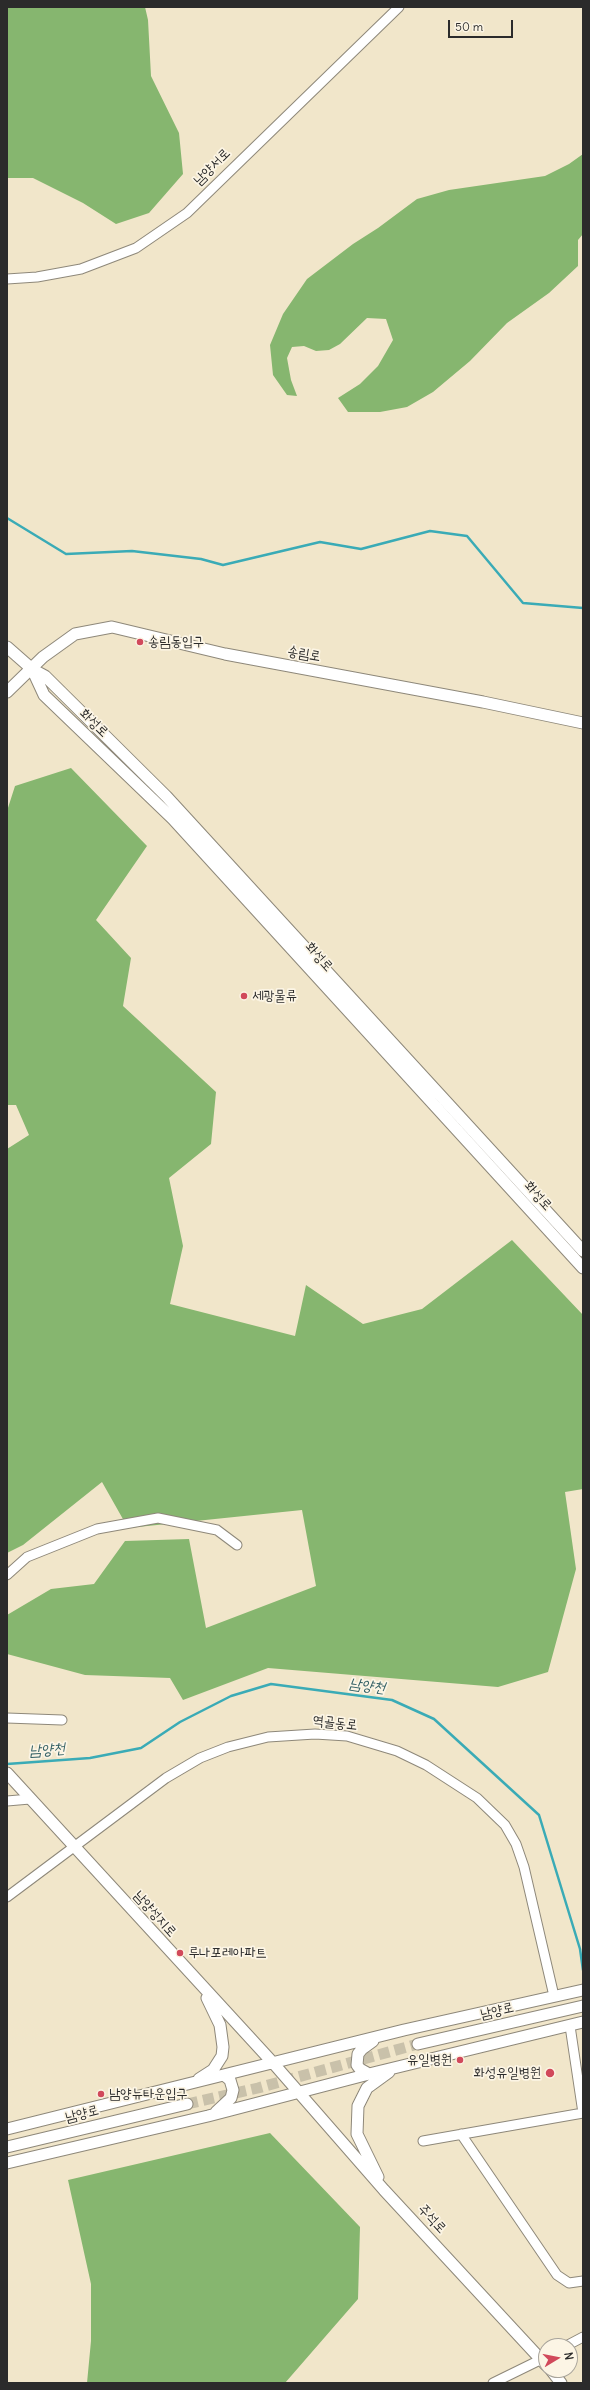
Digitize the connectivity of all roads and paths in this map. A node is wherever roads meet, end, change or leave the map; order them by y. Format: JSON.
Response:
{"nodes":[{"id":1,"x":399,"y":7,"type":"edge"},
{"id":2,"x":7,"y":279,"type":"edge"},
{"id":3,"x":7,"y":647,"type":"edge"},
{"id":4,"x":32,"y":669,"type":"junction"},
{"id":5,"x":7,"y":692,"type":"edge"},
{"id":6,"x":583,"y":723,"type":"edge"},
{"id":7,"x":583,"y":1251,"type":"edge"},
{"id":8,"x":583,"y":1268,"type":"edge"},
{"id":9,"x":238,"y":1545,"type":"dead end"},
{"id":10,"x":7,"y":1575,"type":"edge"},
{"id":11,"x":7,"y":1718,"type":"edge"},
{"id":12,"x":62,"y":1720,"type":"dead end"},
{"id":13,"x":7,"y":1773,"type":"edge"},
{"id":14,"x":30,"y":1799,"type":"junction"},
{"id":15,"x":7,"y":1801,"type":"edge"},
{"id":16,"x":74,"y":1846,"type":"junction"},
{"id":17,"x":7,"y":1897,"type":"edge"},
{"id":18,"x":204,"y":1990,"type":"junction"},
{"id":19,"x":583,"y":1990,"type":"edge"},
{"id":20,"x":559,"y":1995,"type":"junction"},
{"id":21,"x":583,"y":2006,"type":"edge"},
{"id":22,"x":576,"y":2024,"type":"edge"},
{"id":23,"x":404,"y":2030,"type":"junction"},
{"id":24,"x":418,"y":2044,"type":"tunnel mouth"},
{"id":25,"x":274,"y":2064,"type":"junction"},
{"id":26,"x":403,"y":2066,"type":"junction"},
{"id":27,"x":369,"y":2074,"type":"junction"},
{"id":28,"x":225,"y":2076,"type":"junction"},
{"id":29,"x":188,"y":2084,"type":"junction"},
{"id":30,"x":299,"y":2092,"type":"junction"},
{"id":31,"x":187,"y":2104,"type":"tunnel mouth"},
{"id":32,"x":583,"y":2113,"type":"edge"},
{"id":33,"x":208,"y":2116,"type":"junction"},
{"id":34,"x":7,"y":2129,"type":"edge"},
{"id":35,"x":461,"y":2134,"type":"junction"},
{"id":36,"x":423,"y":2141,"type":"dead end"},
{"id":37,"x":7,"y":2147,"type":"edge"},
{"id":38,"x":7,"y":2163,"type":"edge"},
{"id":39,"x":384,"y":2190,"type":"junction"},
{"id":40,"x":583,"y":2281,"type":"edge"},
{"id":41,"x":538,"y":2354,"type":"edge"},
{"id":42,"x":538,"y":2364,"type":"edge"},
{"id":43,"x":493,"y":2383,"type":"edge"}],
"edges":[{"from":1,"to":2,"type":"street","name":"남양서로"},
{"from":3,"to":4,"type":"main road","name":"화성로"},
{"from":4,"to":5,"type":"main road","name":"송림로"},
{"from":4,"to":6,"type":"main road","name":"송림로"},
{"from":4,"to":7,"type":"main road","name":"화성로"},
{"from":4,"to":8,"type":"main road","name":"화성로"},
{"from":9,"to":10,"type":"street"},
{"from":11,"to":12,"type":"street"},
{"from":13,"to":14,"type":"main road","name":"남양성지로"},
{"from":14,"to":15,"type":"street"},
{"from":14,"to":16,"type":"main road","name":"남양성지로"},
{"from":16,"to":17,"type":"street","name":"역골동로"},
{"from":16,"to":18,"type":"main road","name":"남양성지로"},
{"from":16,"to":20,"type":"street","name":"역골동로"},
{"from":18,"to":25,"type":"main road","name":"남양성지로"},
{"from":18,"to":29,"type":"main road"},
{"from":19,"to":20,"type":"main road"},
{"from":20,"to":23,"type":"main road"},
{"from":21,"to":24,"type":"main road","name":"남양로"},
{"from":22,"to":26,"type":"main road"},
{"from":22,"to":32,"type":"street"},
{"from":23,"to":25,"type":"main road"},
{"from":23,"to":27,"type":"main road"},
{"from":25,"to":28,"type":"main road"},
{"from":25,"to":30,"type":"main road","name":"남양성지로"},
{"from":26,"to":27,"type":"main road"},
{"from":26,"to":39,"type":"main road"},
{"from":27,"to":30,"type":"main road"},
{"from":28,"to":29,"type":"main road"},
{"from":28,"to":33,"type":"main road"},
{"from":29,"to":34,"type":"main road"},
{"from":30,"to":33,"type":"main road"},
{"from":30,"to":39,"type":"main road","name":"주석로"},
{"from":31,"to":37,"type":"main road","name":"남양로"},
{"from":32,"to":35,"type":"street"},
{"from":33,"to":38,"type":"main road"},
{"from":35,"to":36,"type":"street"},
{"from":35,"to":40,"type":"street"},
{"from":39,"to":41,"type":"main road","name":"주석로"},
{"from":42,"to":43,"type":"street"}]}
